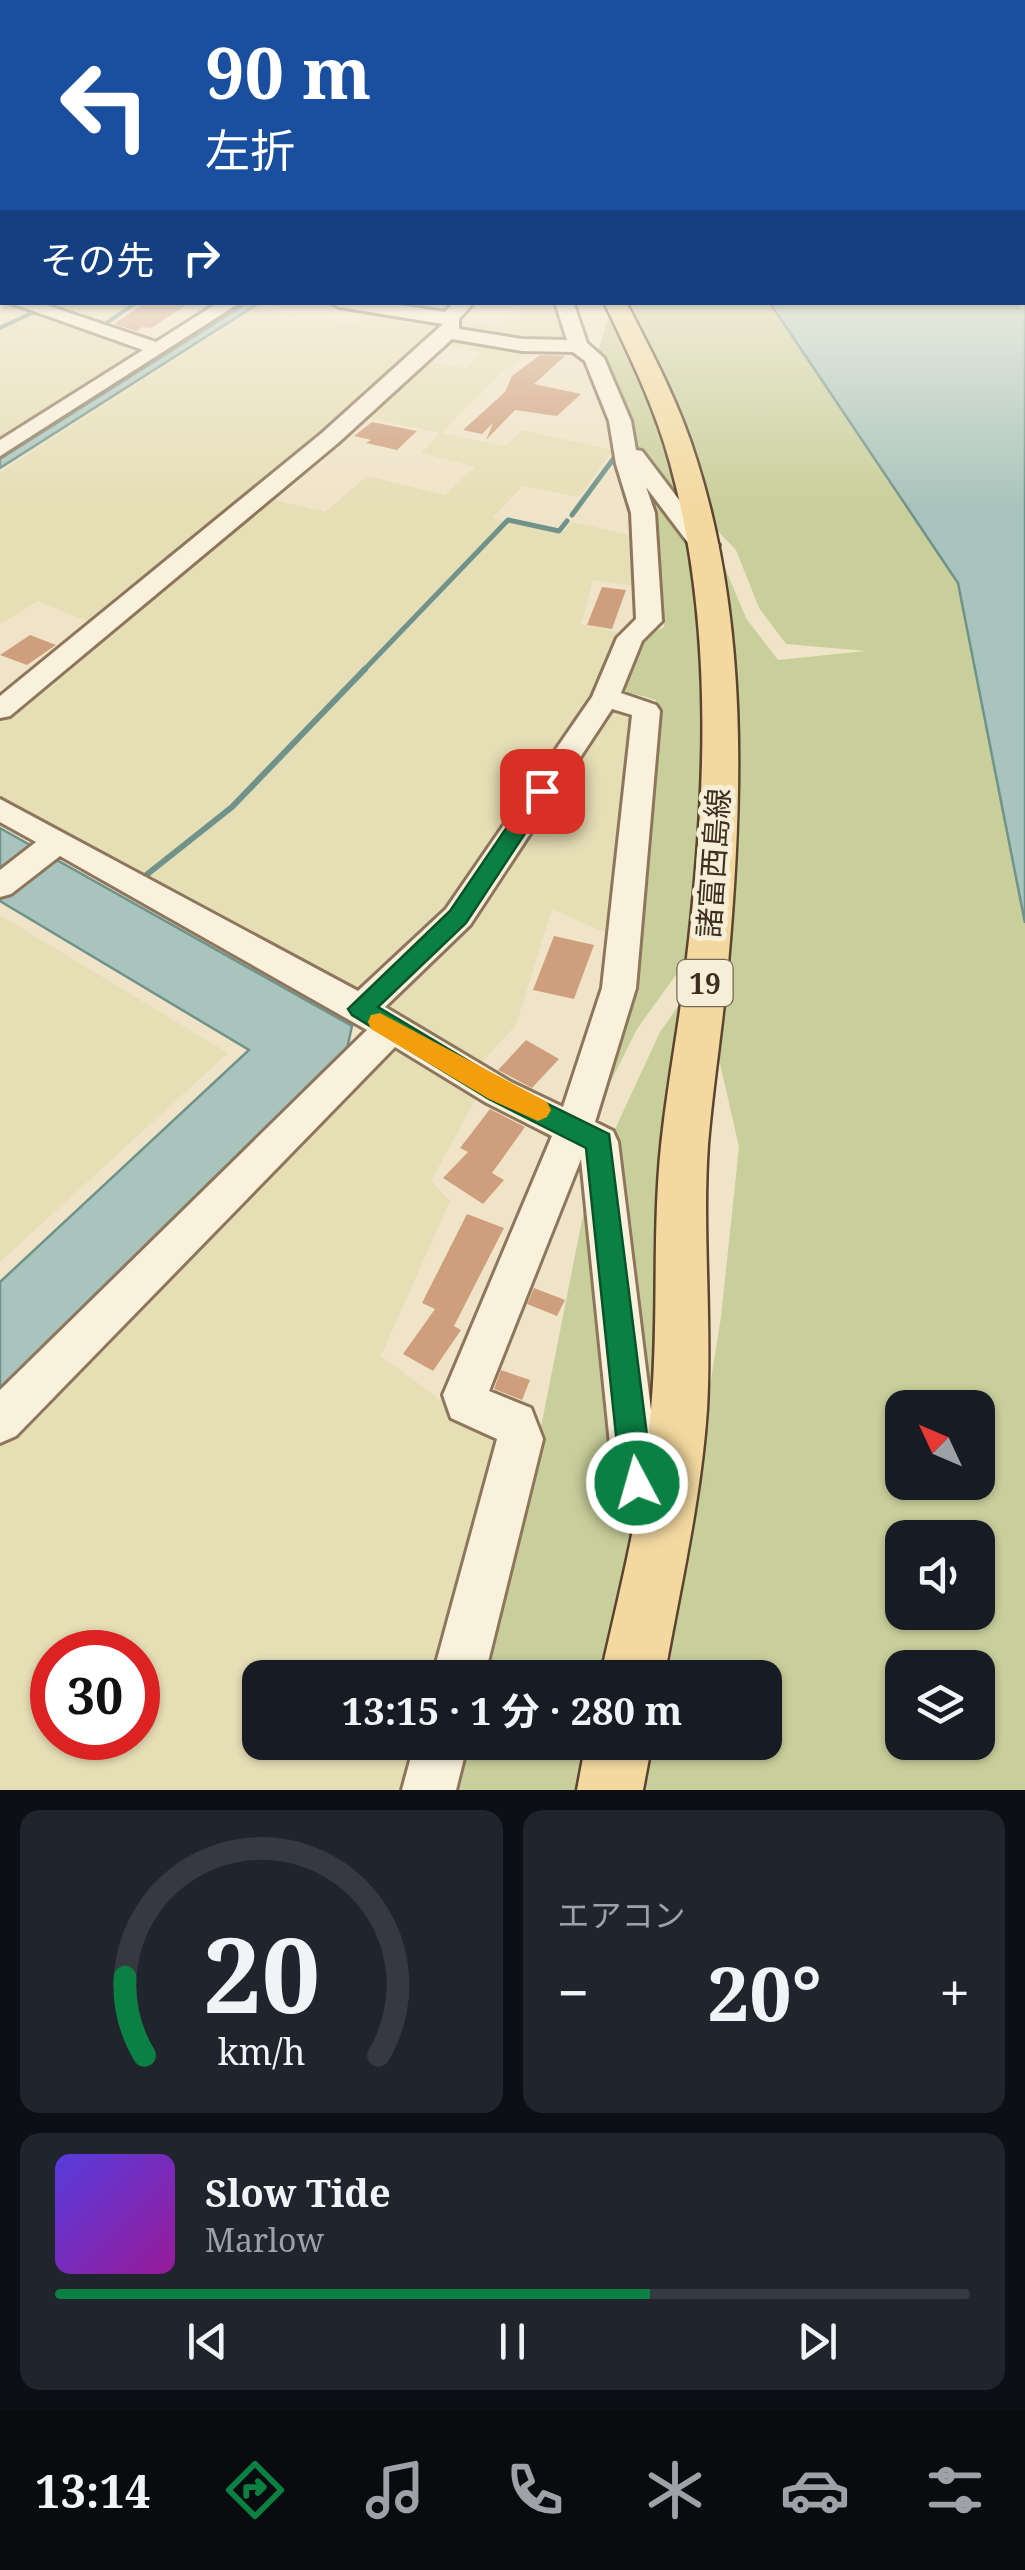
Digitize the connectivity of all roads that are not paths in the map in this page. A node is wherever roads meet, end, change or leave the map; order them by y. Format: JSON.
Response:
{"nodes":[{"id":1,"x":130,"y":340,"type":"edge"},
{"id":2,"x":174,"y":340,"type":"edge"},
{"id":3,"x":433,"y":340,"type":"edge"},
{"id":4,"x":498,"y":340,"type":"edge"},
{"id":5,"x":576,"y":340,"type":"edge"},
{"id":6,"x":637,"y":340,"type":"edge"},
{"id":7,"x":578,"y":346,"type":"junction"},
{"id":8,"x":159,"y":349,"type":"junction"},
{"id":9,"x":0,"y":449,"type":"edge"},
{"id":10,"x":626,"y":450,"type":"junction"},
{"id":11,"x":707,"y":545,"type":"junction"},
{"id":12,"x":606,"y":697,"type":"junction"},
{"id":13,"x":0,"y":710,"type":"edge"},
{"id":14,"x":0,"y":809,"type":"edge"},
{"id":15,"x":53,"y":846,"type":"junction"},
{"id":16,"x":0,"y":886,"type":"edge"},
{"id":17,"x":375,"y":1019,"type":"junction"},
{"id":18,"x":575,"y":1127,"type":"junction"},
{"id":19,"x":0,"y":1421,"type":"edge"},
{"id":20,"x":658,"y":1539,"type":"junction"},
{"id":21,"x":463,"y":1660,"type":"edge"},
{"id":22,"x":635,"y":1660,"type":"edge"},
{"id":23,"x":437,"y":1760,"type":"edge"},
{"id":24,"x":616,"y":1760,"type":"edge"},
{"id":25,"x":429,"y":1790,"type":"edge"},
{"id":26,"x":610,"y":1790,"type":"edge"}],
"edges":[{"from":1,"to":8,"type":"street"},
{"from":2,"to":8,"type":"street"},
{"from":3,"to":13,"type":"street"},
{"from":4,"to":7,"type":"street"},
{"from":5,"to":7,"type":"street"},
{"from":6,"to":11,"type":"main road","name":"諸富西島線","number":"19"},
{"from":7,"to":10,"type":"street"},
{"from":8,"to":9,"type":"street"},
{"from":10,"to":11,"type":"street"},
{"from":10,"to":12,"type":"street"},
{"from":11,"to":20,"type":"main road","name":"諸富西島線","number":"19"},
{"from":12,"to":17,"type":"street"},
{"from":12,"to":18,"type":"street"},
{"from":14,"to":15,"type":"street"},
{"from":15,"to":16,"type":"street"},
{"from":15,"to":17,"type":"street"},
{"from":17,"to":18,"type":"street"},
{"from":17,"to":19,"type":"street"},
{"from":18,"to":20,"type":"street"},
{"from":18,"to":21,"type":"street"},
{"from":20,"to":22,"type":"main road","name":"諸富西島線","number":"19"},
{"from":23,"to":25,"type":"street"},
{"from":24,"to":26,"type":"main road"}]}
